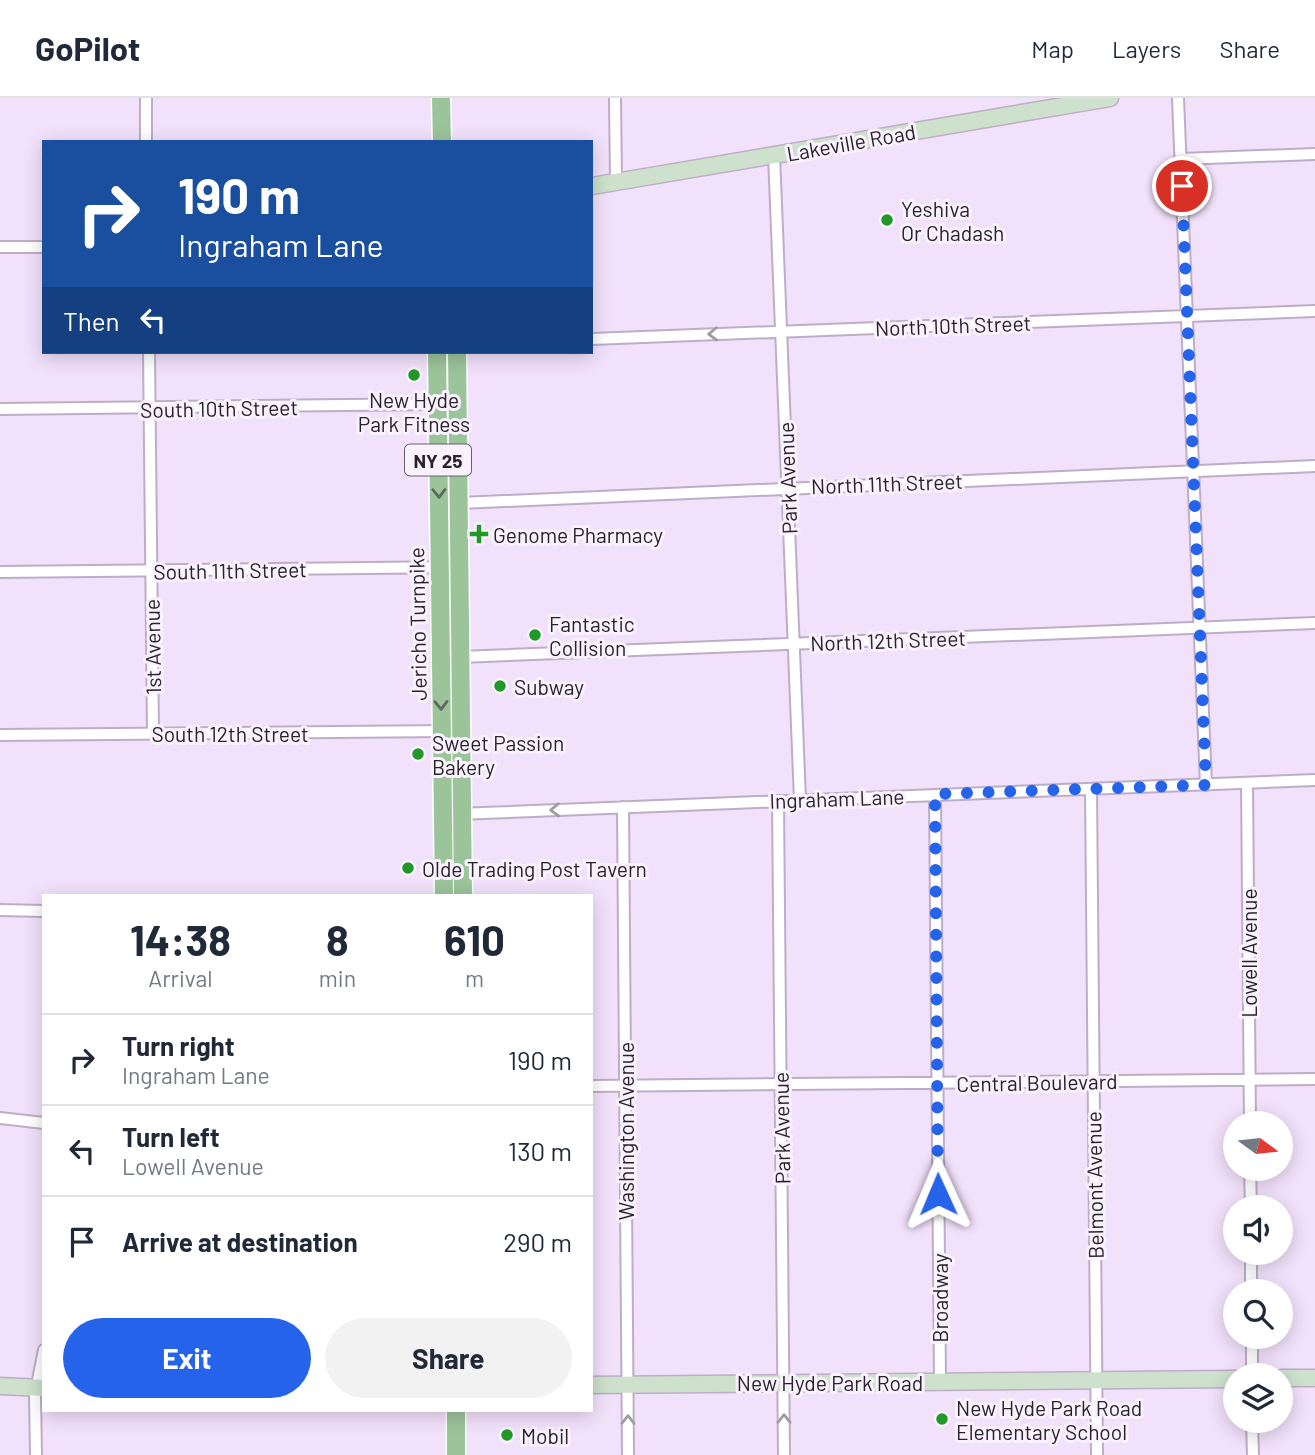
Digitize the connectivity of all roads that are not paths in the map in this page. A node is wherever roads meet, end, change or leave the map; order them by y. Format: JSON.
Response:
{"nodes":[{"id":1,"x":146,"y":98,"type":"edge"},
{"id":2,"x":442,"y":98,"type":"edge"},
{"id":3,"x":615,"y":98,"type":"edge"},
{"id":4,"x":1110,"y":98,"type":"edge"},
{"id":5,"x":1178,"y":98,"type":"edge"},
{"id":6,"x":146,"y":140,"type":"edge"},
{"id":7,"x":442,"y":140,"type":"edge"},
{"id":8,"x":1315,"y":154,"type":"edge"},
{"id":9,"x":774,"y":155,"type":"junction"},
{"id":10,"x":1181,"y":159,"type":"junction"},
{"id":11,"x":616,"y":183,"type":"junction"},
{"id":12,"x":593,"y":186,"type":"edge"},
{"id":13,"x":0,"y":247,"type":"edge"},
{"id":14,"x":42,"y":247,"type":"edge"},
{"id":15,"x":1315,"y":311,"type":"edge"},
{"id":16,"x":1187,"y":316,"type":"junction"},
{"id":17,"x":782,"y":332,"type":"junction"},
{"id":18,"x":593,"y":339,"type":"edge"},
{"id":19,"x":149,"y":354,"type":"edge"},
{"id":20,"x":438,"y":354,"type":"edge"},
{"id":21,"x":457,"y":354,"type":"edge"},
{"id":22,"x":438,"y":404,"type":"junction"},
{"id":23,"x":150,"y":408,"type":"junction"},
{"id":24,"x":0,"y":409,"type":"edge"},
{"id":25,"x":1315,"y":466,"type":"edge"},
{"id":26,"x":1194,"y":471,"type":"junction"},
{"id":27,"x":788,"y":487,"type":"junction"},
{"id":28,"x":460,"y":503,"type":"junction"},
{"id":29,"x":439,"y":567,"type":"junction"},
{"id":30,"x":459,"y":567,"type":"junction"},
{"id":31,"x":151,"y":571,"type":"junction"},
{"id":32,"x":0,"y":572,"type":"edge"},
{"id":33,"x":440,"y":610,"type":"junction"},
{"id":34,"x":1315,"y":623,"type":"edge"},
{"id":35,"x":1200,"y":628,"type":"junction"},
{"id":36,"x":794,"y":643,"type":"junction"},
{"id":37,"x":460,"y":657,"type":"junction"},
{"id":38,"x":461,"y":731,"type":"junction"},
{"id":39,"x":442,"y":732,"type":"junction"},
{"id":40,"x":153,"y":733,"type":"junction"},
{"id":41,"x":0,"y":735,"type":"edge"},
{"id":42,"x":1315,"y":780,"type":"edge"},
{"id":43,"x":1247,"y":783,"type":"junction"},
{"id":44,"x":1206,"y":785,"type":"junction"},
{"id":45,"x":1091,"y":789,"type":"junction"},
{"id":46,"x":935,"y":794,"type":"junction"},
{"id":47,"x":800,"y":800,"type":"junction"},
{"id":48,"x":778,"y":801,"type":"junction"},
{"id":49,"x":623,"y":807,"type":"junction"},
{"id":50,"x":462,"y":814,"type":"junction"},
{"id":51,"x":443,"y":816,"type":"junction"},
{"id":52,"x":444,"y":894,"type":"edge"},
{"id":53,"x":463,"y":894,"type":"edge"},
{"id":54,"x":0,"y":910,"type":"edge"},
{"id":55,"x":42,"y":911,"type":"edge"},
{"id":56,"x":1315,"y":1079,"type":"edge"},
{"id":57,"x":1249,"y":1080,"type":"junction"},
{"id":58,"x":1093,"y":1082,"type":"junction"},
{"id":59,"x":937,"y":1083,"type":"junction"},
{"id":60,"x":781,"y":1085,"type":"junction"},
{"id":61,"x":593,"y":1086,"type":"edge"},
{"id":62,"x":625,"y":1086,"type":"junction"},
{"id":63,"x":1250,"y":1111,"type":"edge"},
{"id":64,"x":0,"y":1118,"type":"edge"},
{"id":65,"x":42,"y":1123,"type":"edge"},
{"id":66,"x":42,"y":1368,"type":"edge"},
{"id":67,"x":1293,"y":1378,"type":"edge"},
{"id":68,"x":1315,"y":1378,"type":"edge"},
{"id":69,"x":1223,"y":1379,"type":"edge"},
{"id":70,"x":1096,"y":1380,"type":"junction"},
{"id":71,"x":940,"y":1381,"type":"junction"},
{"id":72,"x":783,"y":1382,"type":"junction"},
{"id":73,"x":628,"y":1384,"type":"junction"},
{"id":74,"x":593,"y":1385,"type":"edge"},
{"id":75,"x":0,"y":1386,"type":"edge"},
{"id":76,"x":40,"y":1387,"type":"edge"},
{"id":77,"x":456,"y":1412,"type":"edge"},
{"id":78,"x":1252,"y":1433,"type":"edge"},
{"id":79,"x":36,"y":1455,"type":"edge"},
{"id":80,"x":456,"y":1455,"type":"edge"},
{"id":81,"x":628,"y":1455,"type":"edge"},
{"id":82,"x":784,"y":1455,"type":"edge"},
{"id":83,"x":1097,"y":1455,"type":"edge"},
{"id":84,"x":1253,"y":1455,"type":"edge"}],
"edges":[{"from":1,"to":6,"type":"street"},
{"from":2,"to":7,"type":"main road"},
{"from":3,"to":11,"type":"street"},
{"from":4,"to":9,"type":"main road","name":"Lakeville Road"},
{"from":5,"to":10,"type":"street"},
{"from":8,"to":10,"type":"street"},
{"from":9,"to":11,"type":"main road","name":"Lakeville Road"},
{"from":9,"to":17,"type":"street","name":"Park Avenue"},
{"from":10,"to":16,"type":"street"},
{"from":11,"to":12,"type":"main road","name":"Lakeville Road"},
{"from":13,"to":14,"type":"street"},
{"from":15,"to":16,"type":"street","name":"North 10th Street"},
{"from":16,"to":17,"type":"street","name":"North 10th Street"},
{"from":16,"to":26,"type":"street"},
{"from":17,"to":18,"type":"street","name":"North 10th Street","one_way":true},
{"from":17,"to":27,"type":"street","name":"Park Avenue"},
{"from":19,"to":23,"type":"street","name":"1st Avenue"},
{"from":20,"to":22,"type":"main road","name":"Jericho Turnpike","number":"NY 25"},
{"from":21,"to":28,"type":"main road","name":"Jericho Turnpike","number":"NY 25"},
{"from":22,"to":23,"type":"street","name":"South 10th Street"},
{"from":22,"to":29,"type":"main road","name":"Jericho Turnpike","number":"NY 25","one_way":true},
{"from":23,"to":24,"type":"street","name":"South 10th Street"},
{"from":23,"to":31,"type":"street","name":"1st Avenue"},
{"from":25,"to":26,"type":"street","name":"North 11th Street"},
{"from":26,"to":27,"type":"street","name":"North 11th Street"},
{"from":26,"to":35,"type":"street"},
{"from":27,"to":28,"type":"street","name":"North 11th Street"},
{"from":27,"to":36,"type":"street","name":"Park Avenue"},
{"from":28,"to":30,"type":"main road","name":"Jericho Turnpike","number":"NY 25"},
{"from":29,"to":30,"type":"street","name":"South 11th Street"},
{"from":29,"to":31,"type":"street","name":"South 11th Street"},
{"from":29,"to":33,"type":"main road","name":"Jericho Turnpike","number":"NY 25"},
{"from":30,"to":37,"type":"main road","name":"Jericho Turnpike","number":"NY 25"},
{"from":31,"to":32,"type":"street","name":"South 11th Street"},
{"from":31,"to":40,"type":"street","name":"1st Avenue"},
{"from":33,"to":37,"type":"main road"},
{"from":33,"to":39,"type":"main road","name":"Jericho Turnpike","number":"NY 25","one_way":true},
{"from":34,"to":35,"type":"street","name":"North 12th Street"},
{"from":35,"to":36,"type":"street","name":"North 12th Street"},
{"from":35,"to":44,"type":"street"},
{"from":36,"to":37,"type":"street","name":"North 12th Street"},
{"from":36,"to":47,"type":"street","name":"Park Avenue"},
{"from":37,"to":38,"type":"main road","name":"Jericho Turnpike","number":"NY 25"},
{"from":38,"to":39,"type":"street","name":"South 12th Street"},
{"from":38,"to":50,"type":"main road","name":"Jericho Turnpike","number":"NY 25"},
{"from":39,"to":40,"type":"street","name":"South 12th Street"},
{"from":39,"to":51,"type":"main road","name":"Jericho Turnpike","number":"NY 25"},
{"from":40,"to":41,"type":"street","name":"South 12th Street"},
{"from":42,"to":43,"type":"street","name":"Ingraham Lane"},
{"from":43,"to":44,"type":"street","name":"Ingraham Lane"},
{"from":43,"to":57,"type":"street","name":"Lowell Avenue"},
{"from":44,"to":45,"type":"street","name":"Ingraham Lane"},
{"from":45,"to":46,"type":"street","name":"Ingraham Lane"},
{"from":45,"to":58,"type":"street","name":"Belmont Avenue"},
{"from":46,"to":47,"type":"street","name":"Ingraham Lane"},
{"from":46,"to":59,"type":"street","name":"Broadway"},
{"from":47,"to":48,"type":"street","name":"Ingraham Lane"},
{"from":48,"to":49,"type":"street","name":"Ingraham Lane"},
{"from":48,"to":60,"type":"street","name":"Park Avenue"},
{"from":49,"to":50,"type":"street","name":"Ingraham Lane","one_way":true},
{"from":49,"to":62,"type":"street","name":"Washington Avenue"},
{"from":50,"to":51,"type":"street","name":"Ingraham Lane"},
{"from":50,"to":53,"type":"main road","name":"Jericho Turnpike","number":"NY 25"},
{"from":51,"to":52,"type":"main road","name":"Jericho Turnpike","number":"NY 25"},
{"from":54,"to":55,"type":"street"},
{"from":56,"to":57,"type":"street","name":"Central Boulevard"},
{"from":57,"to":58,"type":"street","name":"Central Boulevard"},
{"from":57,"to":63,"type":"street","name":"Lowell Avenue"},
{"from":58,"to":59,"type":"street","name":"Central Boulevard"},
{"from":58,"to":70,"type":"street","name":"Belmont Avenue"},
{"from":59,"to":60,"type":"street","name":"Central Boulevard"},
{"from":59,"to":71,"type":"street","name":"Broadway"},
{"from":60,"to":62,"type":"street","name":"Central Boulevard"},
{"from":60,"to":72,"type":"street","name":"Park Avenue"},
{"from":61,"to":62,"type":"street","name":"Central Boulevard"},
{"from":62,"to":73,"type":"street","name":"Washington Avenue"},
{"from":64,"to":65,"type":"street"},
{"from":66,"to":76,"type":"street"},
{"from":67,"to":68,"type":"main road"},
{"from":69,"to":70,"type":"main road","name":"New Hyde Park Road"},
{"from":70,"to":71,"type":"main road","name":"New Hyde Park Road"},
{"from":70,"to":83,"type":"street","name":"Belmont Avenue"},
{"from":71,"to":72,"type":"main road","name":"New Hyde Park Road"},
{"from":72,"to":73,"type":"main road","name":"New Hyde Park Road"},
{"from":82,"to":72,"type":"street","name":"Park Avenue","one_way":true},
{"from":73,"to":74,"type":"main road","name":"New Hyde Park Road"},
{"from":81,"to":73,"type":"street","name":"Washington Avenue","one_way":true},
{"from":75,"to":76,"type":"main road"},
{"from":76,"to":79,"type":"street"},
{"from":77,"to":80,"type":"main road"},
{"from":78,"to":84,"type":"street"}]}
